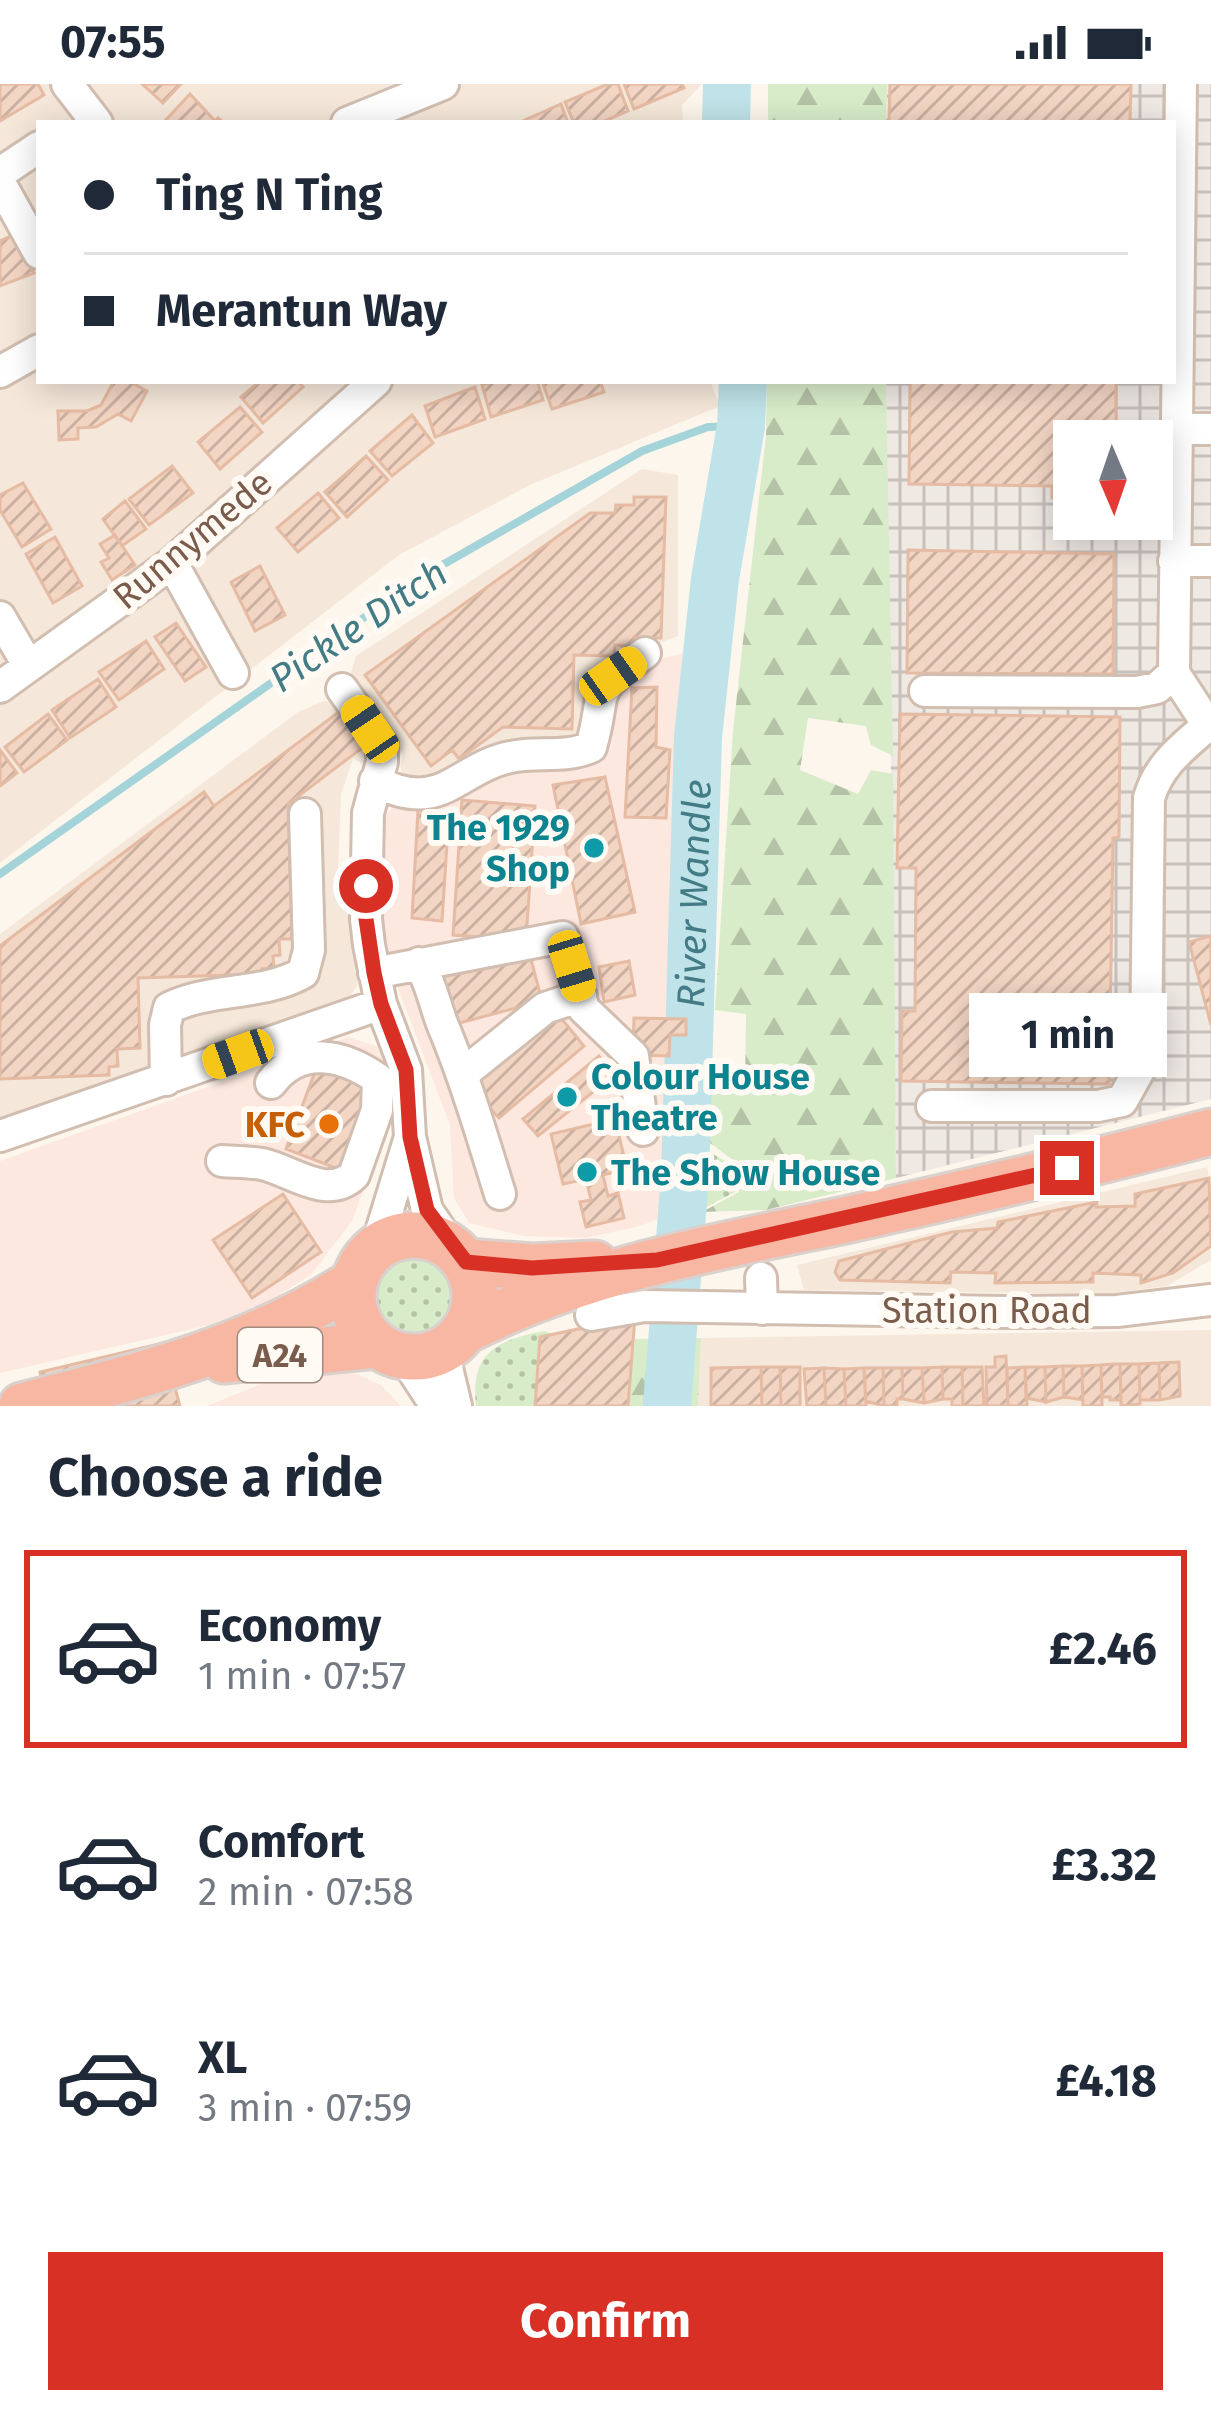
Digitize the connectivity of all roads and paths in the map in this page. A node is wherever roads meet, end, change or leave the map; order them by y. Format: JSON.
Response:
{"nodes":[{"id":1,"x":67,"y":84,"type":"edge"},
{"id":2,"x":443,"y":84,"type":"edge"},
{"id":3,"x":1181,"y":84,"type":"edge"},
{"id":4,"x":380,"y":96,"type":"edge"},
{"id":5,"x":86,"y":120,"type":"edge"},
{"id":6,"x":351,"y":120,"type":"edge"},
{"id":7,"x":36,"y":149,"type":"edge"},
{"id":8,"x":0,"y":173,"type":"edge"},
{"id":9,"x":0,"y":182,"type":"edge"},
{"id":10,"x":1176,"y":192,"type":"edge"},
{"id":11,"x":36,"y":248,"type":"edge"},
{"id":12,"x":36,"y":352,"type":"edge"},
{"id":13,"x":1176,"y":370,"type":"edge"},
{"id":14,"x":0,"y":372,"type":"edge"},
{"id":15,"x":373,"y":384,"type":"edge"},
{"id":16,"x":1177,"y":429,"type":"junction"},
{"id":17,"x":1211,"y":429,"type":"edge"},
{"id":18,"x":1174,"y":561,"type":"junction"},
{"id":19,"x":1211,"y":561,"type":"edge"},
{"id":20,"x":172,"y":563,"type":"junction"},
{"id":21,"x":0,"y":617,"type":"edge"},
{"id":22,"x":645,"y":653,"type":"dead end"},
{"id":23,"x":28,"y":665,"type":"junction"},
{"id":24,"x":233,"y":673,"type":"dead end"},
{"id":25,"x":1174,"y":673,"type":"junction"},
{"id":26,"x":0,"y":687,"type":"edge"},
{"id":27,"x":342,"y":689,"type":"dead end"},
{"id":28,"x":925,"y":691,"type":"dead end"},
{"id":29,"x":1208,"y":725,"type":"edge"},
{"id":30,"x":375,"y":781,"type":"junction"},
{"id":31,"x":305,"y":814,"type":"dead end"},
{"id":32,"x":419,"y":963,"type":"junction"},
{"id":33,"x":374,"y":973,"type":"junction"},
{"id":34,"x":581,"y":996,"type":"junction"},
{"id":35,"x":381,"y":1004,"type":"junction"},
{"id":36,"x":464,"y":1073,"type":"junction"},
{"id":37,"x":166,"y":1080,"type":"junction"},
{"id":38,"x":271,"y":1083,"type":"dead end"},
{"id":39,"x":932,"y":1106,"type":"dead end"},
{"id":40,"x":643,"y":1130,"type":"dead end"},
{"id":41,"x":1211,"y":1132,"type":"edge"},
{"id":42,"x":0,"y":1136,"type":"edge"},
{"id":43,"x":410,"y":1137,"type":"junction"},
{"id":44,"x":222,"y":1161,"type":"dead end"},
{"id":45,"x":500,"y":1194,"type":"dead end"},
{"id":46,"x":459,"y":1254,"type":"junction"},
{"id":47,"x":657,"y":1260,"type":"junction"},
{"id":48,"x":365,"y":1265,"type":"junction"},
{"id":49,"x":1211,"y":1300,"type":"edge"},
{"id":50,"x":591,"y":1315,"type":"dead end"},
{"id":51,"x":422,"y":1345,"type":"junction"},
{"id":52,"x":176,"y":1366,"type":"junction"},
{"id":53,"x":34,"y":1403,"type":"edge"},
{"id":54,"x":436,"y":1406,"type":"edge"},
{"id":55,"x":456,"y":1406,"type":"edge"}],
"edges":[{"from":1,"to":5,"type":"street"},
{"from":2,"to":4,"type":"street"},
{"from":3,"to":10,"type":"street"},
{"from":4,"to":6,"type":"street"},
{"from":7,"to":8,"type":"street"},
{"from":9,"to":11,"type":"street"},
{"from":12,"to":14,"type":"street"},
{"from":13,"to":16,"type":"street"},
{"from":15,"to":20,"type":"street","name":"Runnymede"},
{"from":16,"to":17,"type":"street"},
{"from":16,"to":18,"type":"street"},
{"from":18,"to":19,"type":"street"},
{"from":18,"to":25,"type":"street"},
{"from":20,"to":23,"type":"street","name":"Runnymede"},
{"from":20,"to":24,"type":"street"},
{"from":21,"to":23,"type":"street"},
{"from":22,"to":30,"type":"street"},
{"from":23,"to":26,"type":"street","name":"Runnymede"},
{"from":25,"to":28,"type":"street"},
{"from":25,"to":29,"type":"street"},
{"from":27,"to":30,"type":"street"},
{"from":29,"to":39,"type":"street"},
{"from":30,"to":33,"type":"street"},
{"from":31,"to":37,"type":"street"},
{"from":32,"to":33,"type":"street"},
{"from":32,"to":34,"type":"street"},
{"from":32,"to":36,"type":"street"},
{"from":33,"to":35,"type":"street"},
{"from":34,"to":36,"type":"street"},
{"from":34,"to":40,"type":"street"},
{"from":35,"to":37,"type":"street"},
{"from":35,"to":43,"type":"street"},
{"from":36,"to":45,"type":"street"},
{"from":37,"to":42,"type":"street"},
{"from":38,"to":44,"type":"street"},
{"from":41,"to":47,"type":"highway","number":"A24"},
{"from":43,"to":46,"type":"street"},
{"from":43,"to":48,"type":"street"},
{"from":46,"to":47,"type":"highway","number":"A24"},
{"from":46,"to":48,"type":"highway","number":"A24"},
{"from":46,"to":51,"type":"highway"},
{"from":47,"to":51,"type":"highway","number":"A24"},
{"from":48,"to":51,"type":"highway","number":"A24"},
{"from":48,"to":52,"type":"highway","number":"A24"},
{"from":49,"to":50,"type":"street","name":"Station Road"},
{"from":51,"to":52,"type":"highway","number":"A24"},
{"from":51,"to":54,"type":"street"},
{"from":51,"to":55,"type":"street"},
{"from":52,"to":53,"type":"highway","number":"A24"}]}
